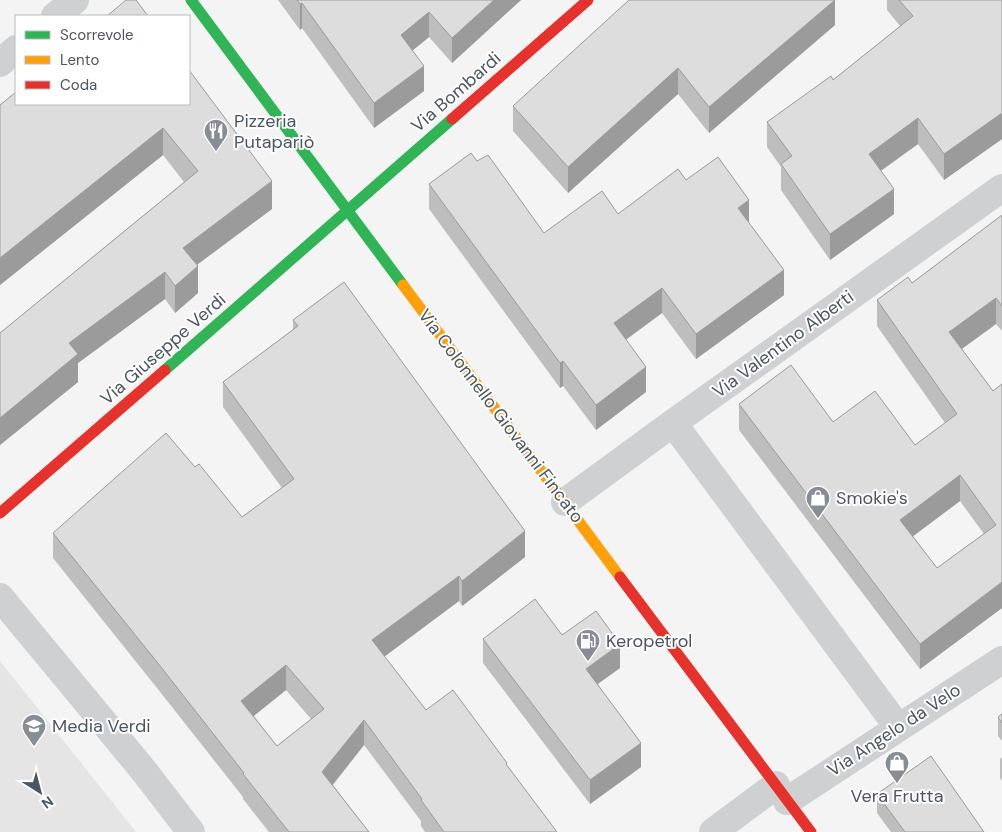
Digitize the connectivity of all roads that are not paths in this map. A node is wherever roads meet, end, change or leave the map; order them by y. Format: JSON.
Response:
{"nodes":[{"id":1,"x":75,"y":0,"type":"edge"},
{"id":2,"x":191,"y":0,"type":"edge"},
{"id":3,"x":588,"y":0,"type":"edge"},
{"id":4,"x":56,"y":15,"type":"edge"},
{"id":5,"x":15,"y":50,"type":"edge"},
{"id":6,"x":0,"y":63,"type":"edge"},
{"id":7,"x":1002,"y":188,"type":"edge"},
{"id":8,"x":348,"y":211,"type":"junction"},
{"id":9,"x":673,"y":422,"type":"junction"},
{"id":10,"x":565,"y":502,"type":"junction"},
{"id":11,"x":0,"y":513,"type":"edge"},
{"id":12,"x":0,"y":597,"type":"edge"},
{"id":13,"x":1002,"y":660,"type":"edge"},
{"id":14,"x":898,"y":727,"type":"junction"},
{"id":15,"x":781,"y":793,"type":"junction"},
{"id":16,"x":191,"y":832,"type":"edge"},
{"id":17,"x":713,"y":832,"type":"edge"},
{"id":18,"x":812,"y":832,"type":"edge"}],
"edges":[{"from":1,"to":4,"type":"street"},
{"from":2,"to":8,"type":"main road","name":"Via Colonnello Giovanni Fincato"},
{"from":3,"to":8,"type":"main road","name":"Via Bombardi"},
{"from":5,"to":6,"type":"street"},
{"from":7,"to":9,"type":"street","name":"Via Valentino Alberti"},
{"from":8,"to":10,"type":"main road","name":"Via Colonnello Giovanni Fincato"},
{"from":8,"to":11,"type":"main road","name":"Via Giuseppe Verdi"},
{"from":9,"to":10,"type":"street","name":"Via Valentino Alberti"},
{"from":9,"to":14,"type":"street"},
{"from":10,"to":15,"type":"main road","name":"Via Colonnello Giovanni Fincato"},
{"from":12,"to":16,"type":"street"},
{"from":13,"to":14,"type":"street","name":"Via Angelo da Velo"},
{"from":14,"to":15,"type":"street","name":"Via Angelo da Velo"},
{"from":15,"to":17,"type":"street","name":"Via Angelo da Velo"},
{"from":15,"to":18,"type":"main road","name":"Via Colonnello Giovanni Fincato"}]}
